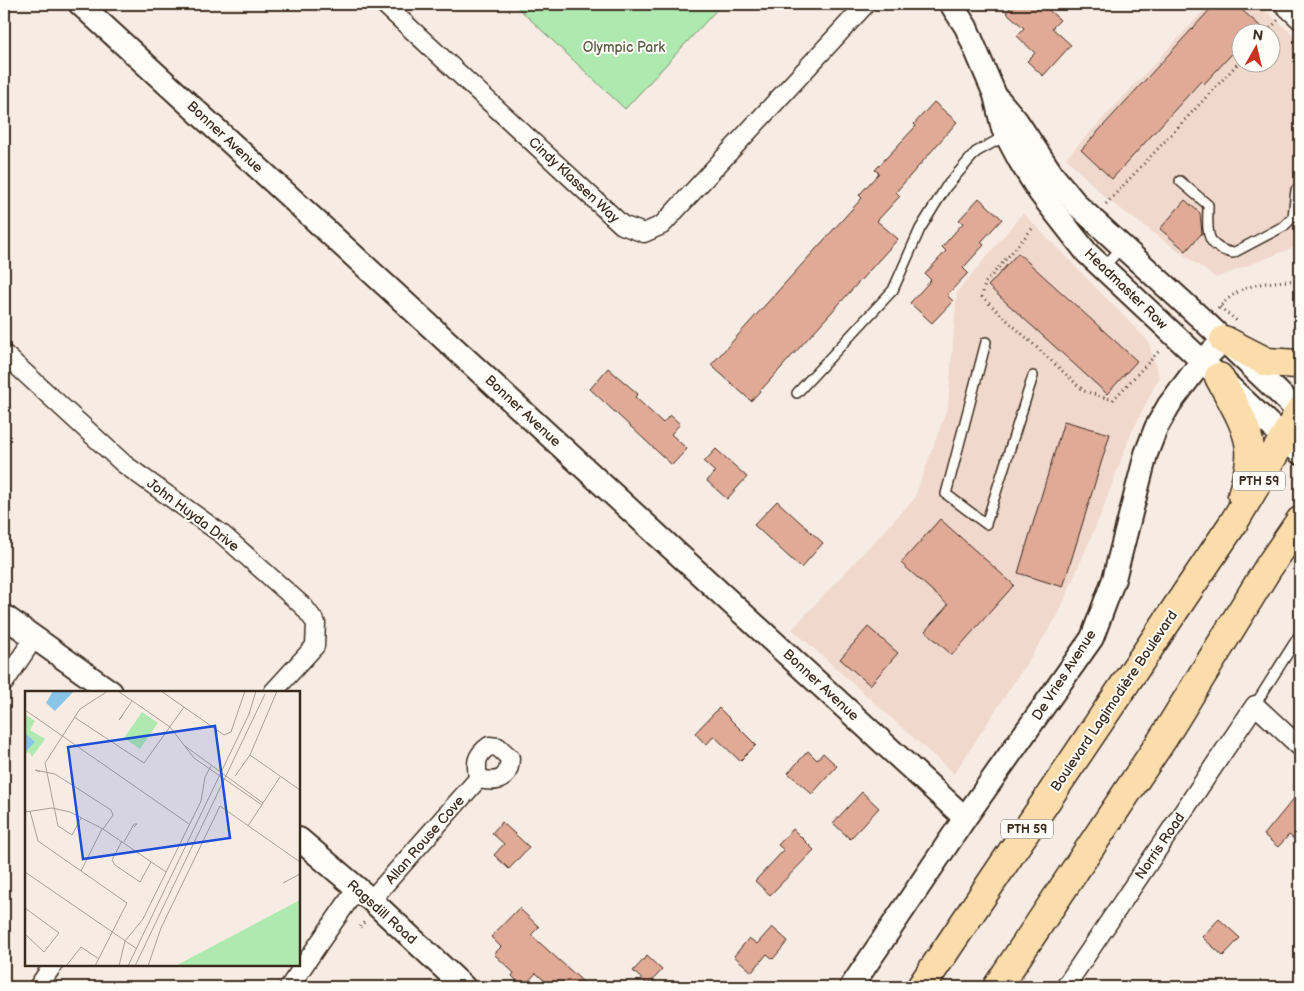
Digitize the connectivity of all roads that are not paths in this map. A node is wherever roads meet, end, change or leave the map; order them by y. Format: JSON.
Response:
{"nodes":[{"id":1,"x":80,"y":4,"type":"edge"},
{"id":2,"x":384,"y":4,"type":"edge"},
{"id":3,"x":866,"y":4,"type":"edge"},
{"id":4,"x":951,"y":4,"type":"edge"},
{"id":5,"x":1283,"y":4,"type":"edge"},
{"id":6,"x":1300,"y":20,"type":"edge"},
{"id":7,"x":1013,"y":130,"type":"junction"},
{"id":8,"x":1180,"y":181,"type":"dead end"},
{"id":9,"x":1296,"y":190,"type":"dead end"},
{"id":10,"x":1122,"y":247,"type":"junction"},
{"id":11,"x":1103,"y":268,"type":"junction"},
{"id":12,"x":1215,"y":332,"type":"junction"},
{"id":13,"x":986,"y":342,"type":"dead end"},
{"id":14,"x":4,"y":354,"type":"edge"},
{"id":15,"x":1300,"y":363,"type":"edge"},
{"id":16,"x":1211,"y":369,"type":"junction"},
{"id":17,"x":1033,"y":376,"type":"dead end"},
{"id":18,"x":797,"y":393,"type":"dead end"},
{"id":19,"x":1300,"y":412,"type":"edge"},
{"id":20,"x":1292,"y":446,"type":"edge"},
{"id":21,"x":1300,"y":521,"type":"edge"},
{"id":22,"x":1234,"y":522,"type":"junction"},
{"id":23,"x":1300,"y":550,"type":"edge"},
{"id":24,"x":1268,"y":568,"type":"junction"},
{"id":25,"x":4,"y":616,"type":"edge"},
{"id":26,"x":1300,"y":634,"type":"edge"},
{"id":27,"x":34,"y":638,"type":"junction"},
{"id":28,"x":4,"y":683,"type":"edge"},
{"id":29,"x":109,"y":691,"type":"edge"},
{"id":30,"x":274,"y":691,"type":"edge"},
{"id":31,"x":1255,"y":705,"type":"junction"},
{"id":32,"x":1300,"y":747,"type":"edge"},
{"id":33,"x":478,"y":779,"type":"dead end"},
{"id":34,"x":965,"y":818,"type":"junction"},
{"id":35,"x":300,"y":840,"type":"edge"},
{"id":36,"x":364,"y":894,"type":"junction"},
{"id":37,"x":52,"y":966,"type":"edge"},
{"id":38,"x":38,"y":987,"type":"edge"},
{"id":39,"x":288,"y":987,"type":"edge"},
{"id":40,"x":464,"y":987,"type":"edge"},
{"id":41,"x":851,"y":987,"type":"edge"},
{"id":42,"x":921,"y":987,"type":"edge"},
{"id":43,"x":997,"y":987,"type":"edge"},
{"id":44,"x":1065,"y":987,"type":"edge"}],
"edges":[{"from":1,"to":34,"type":"street","name":"Bonner Avenue"},
{"from":2,"to":3,"type":"street","name":"Cindy Klassen Way"},
{"from":4,"to":7,"type":"street","name":"Headmaster Row"},
{"from":5,"to":6,"type":"street"},
{"from":7,"to":10,"type":"street","name":"Headmaster Row"},
{"from":7,"to":11,"type":"street","name":"Headmaster Row"},
{"from":7,"to":18,"type":"lane"},
{"from":8,"to":9,"type":"lane"},
{"from":10,"to":11,"type":"lane"},
{"from":10,"to":12,"type":"street","name":"Headmaster Row"},
{"from":11,"to":16,"type":"street","name":"Headmaster Row"},
{"from":12,"to":15,"type":"main road"},
{"from":12,"to":16,"type":"street","name":"De Vries Avenue"},
{"from":12,"to":19,"type":"street","name":"Headmaster Row"},
{"from":13,"to":17,"type":"lane"},
{"from":14,"to":30,"type":"street","name":"John Huyda Drive"},
{"from":16,"to":20,"type":"street","name":"Headmaster Row"},
{"from":16,"to":22,"type":"main road"},
{"from":16,"to":34,"type":"street","name":"De Vries Avenue"},
{"from":19,"to":20,"type":"main road","name":"Boulevard Lagimodière Boulevard","number":"PTH 59"},
{"from":20,"to":22,"type":"main road","name":"Boulevard Lagimodière Boulevard","number":"PTH 59"},
{"from":21,"to":24,"type":"main road"},
{"from":22,"to":42,"type":"main road","name":"Boulevard Lagimodière Boulevard","number":"PTH 59"},
{"from":23,"to":24,"type":"main road"},
{"from":24,"to":43,"type":"main road"},
{"from":25,"to":27,"type":"street"},
{"from":26,"to":31,"type":"lane"},
{"from":27,"to":28,"type":"street"},
{"from":27,"to":29,"type":"street"},
{"from":31,"to":32,"type":"street"},
{"from":31,"to":44,"type":"street","name":"Norris Road"},
{"from":33,"to":36,"type":"street","name":"Allan Rouse Cove"},
{"from":34,"to":41,"type":"street","name":"De Vries Avenue"},
{"from":35,"to":36,"type":"street","name":"Ragsdill Road"},
{"from":36,"to":39,"type":"street","name":"Allan Rouse Cove"},
{"from":36,"to":40,"type":"street","name":"Ragsdill Road"},
{"from":37,"to":38,"type":"street"}]}
